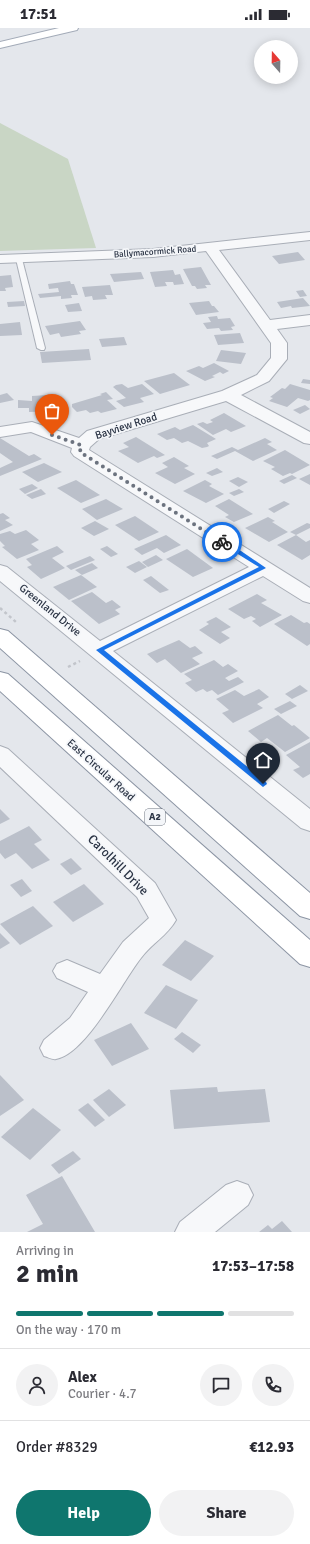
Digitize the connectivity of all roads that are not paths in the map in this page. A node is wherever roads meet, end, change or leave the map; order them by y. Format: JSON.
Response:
{"nodes":[{"id":1,"x":73,"y":28,"type":"edge"},
{"id":2,"x":0,"y":45,"type":"edge"},
{"id":3,"x":310,"y":236,"type":"edge"},
{"id":4,"x":210,"y":248,"type":"junction"},
{"id":5,"x":0,"y":259,"type":"edge"},
{"id":6,"x":19,"y":259,"type":"junction"},
{"id":7,"x":310,"y":320,"type":"edge"},
{"id":8,"x":267,"y":325,"type":"junction"},
{"id":9,"x":41,"y":348,"type":"dead end"},
{"id":10,"x":228,"y":395,"type":"junction"},
{"id":11,"x":0,"y":432,"type":"edge"},
{"id":12,"x":310,"y":439,"type":"edge"},
{"id":13,"x":81,"y":445,"type":"junction"},
{"id":14,"x":263,"y":568,"type":"junction"},
{"id":15,"x":0,"y":571,"type":"edge"},
{"id":16,"x":310,"y":597,"type":"edge"},
{"id":17,"x":0,"y":636,"type":"edge"},
{"id":18,"x":99,"y":650,"type":"junction"},
{"id":19,"x":0,"y":679,"type":"edge"},
{"id":20,"x":0,"y":754,"type":"edge"},
{"id":21,"x":310,"y":822,"type":"edge"},
{"id":22,"x":310,"y":909,"type":"edge"},
{"id":23,"x":310,"y":956,"type":"edge"},
{"id":24,"x":67,"y":971,"type":"dead end"},
{"id":25,"x":105,"y":988,"type":"junction"},
{"id":26,"x":54,"y":1048,"type":"dead end"},
{"id":27,"x":237,"y":1195,"type":"dead end"},
{"id":28,"x":191,"y":1232,"type":"edge"}],
"edges":[{"from":1,"to":2,"type":"main road"},
{"from":3,"to":4,"type":"street","name":"Ballymacormick Road"},
{"from":4,"to":6,"type":"street","name":"Ballymacormick Road"},
{"from":4,"to":8,"type":"street","name":"Bayview Road"},
{"from":5,"to":6,"type":"street","name":"Ballymacormick Road"},
{"from":6,"to":9,"type":"lane"},
{"from":7,"to":8,"type":"street"},
{"from":8,"to":10,"type":"street","name":"Bayview Road"},
{"from":10,"to":12,"type":"street"},
{"from":10,"to":13,"type":"street","name":"Bayview Road"},
{"from":11,"to":13,"type":"street"},
{"from":13,"to":14,"type":"street"},
{"from":14,"to":16,"type":"street"},
{"from":14,"to":18,"type":"street"},
{"from":15,"to":18,"type":"street","name":"Greenland Drive"},
{"from":17,"to":22,"type":"main road"},
{"from":18,"to":21,"type":"street","name":"Greenland Drive"},
{"from":19,"to":23,"type":"main road","name":"East Circular Road","number":"A2"},
{"from":20,"to":25,"type":"street","name":"Carolhill Drive"},
{"from":24,"to":25,"type":"street"},
{"from":25,"to":26,"type":"street","name":"Carolhill Drive"},
{"from":27,"to":28,"type":"street"}]}
